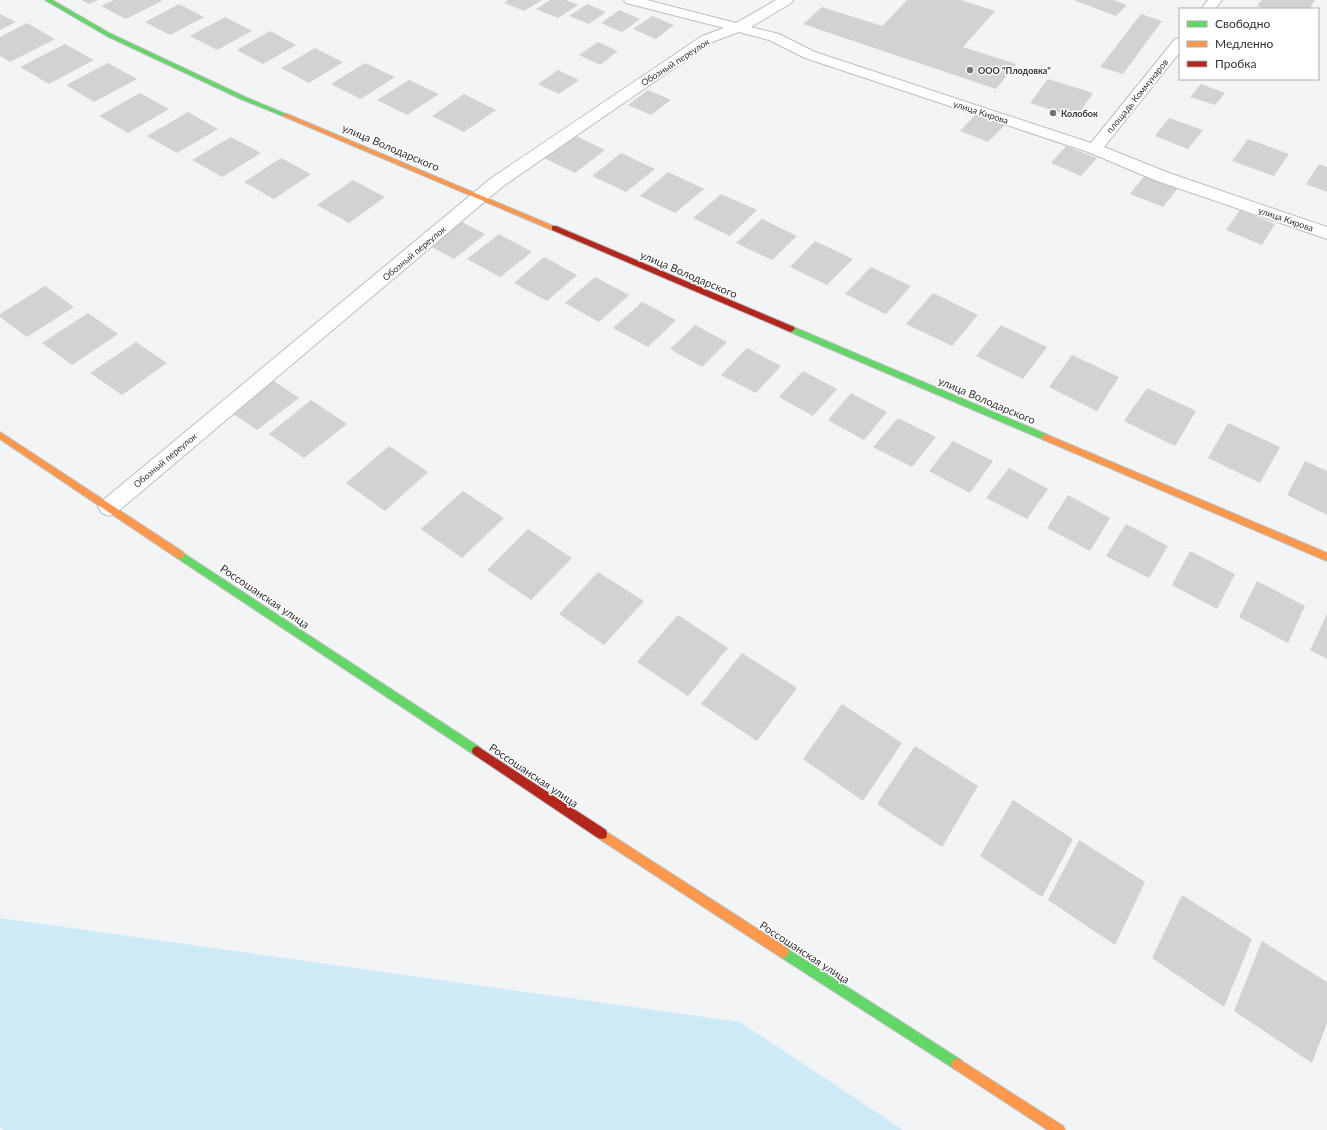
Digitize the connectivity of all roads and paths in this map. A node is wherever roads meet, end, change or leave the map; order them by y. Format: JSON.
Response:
{"nodes":[{"id":1,"x":48,"y":0,"type":"edge"},
{"id":2,"x":631,"y":0,"type":"edge"},
{"id":3,"x":786,"y":0,"type":"edge"},
{"id":4,"x":1215,"y":0,"type":"edge"},
{"id":5,"x":1209,"y":8,"type":"edge"},
{"id":6,"x":738,"y":28,"type":"junction"},
{"id":7,"x":1179,"y":43,"type":"edge"},
{"id":8,"x":1094,"y":149,"type":"junction"},
{"id":9,"x":479,"y":198,"type":"junction"},
{"id":10,"x":1327,"y":234,"type":"edge"},
{"id":11,"x":0,"y":435,"type":"edge"},
{"id":12,"x":109,"y":507,"type":"junction"},
{"id":13,"x":1327,"y":557,"type":"edge"},
{"id":14,"x":1059,"y":1130,"type":"edge"}],
"edges":[{"from":1,"to":9,"type":"street","name":"улица Володарского"},
{"from":2,"to":6,"type":"street","name":"улица Кирова"},
{"from":3,"to":6,"type":"street"},
{"from":4,"to":5,"type":"street"},
{"from":6,"to":8,"type":"street","name":"улица Кирова"},
{"from":6,"to":9,"type":"street","name":"Обозный переулок"},
{"from":7,"to":8,"type":"street","name":"площадь Коммунаров"},
{"from":8,"to":10,"type":"street","name":"улица Кирова"},
{"from":9,"to":12,"type":"street","name":"Обозный переулок"},
{"from":9,"to":13,"type":"street","name":"улица Володарского"},
{"from":11,"to":12,"type":"street","name":"Россошанская улица"},
{"from":12,"to":14,"type":"street","name":"Россошанская улица"}]}
